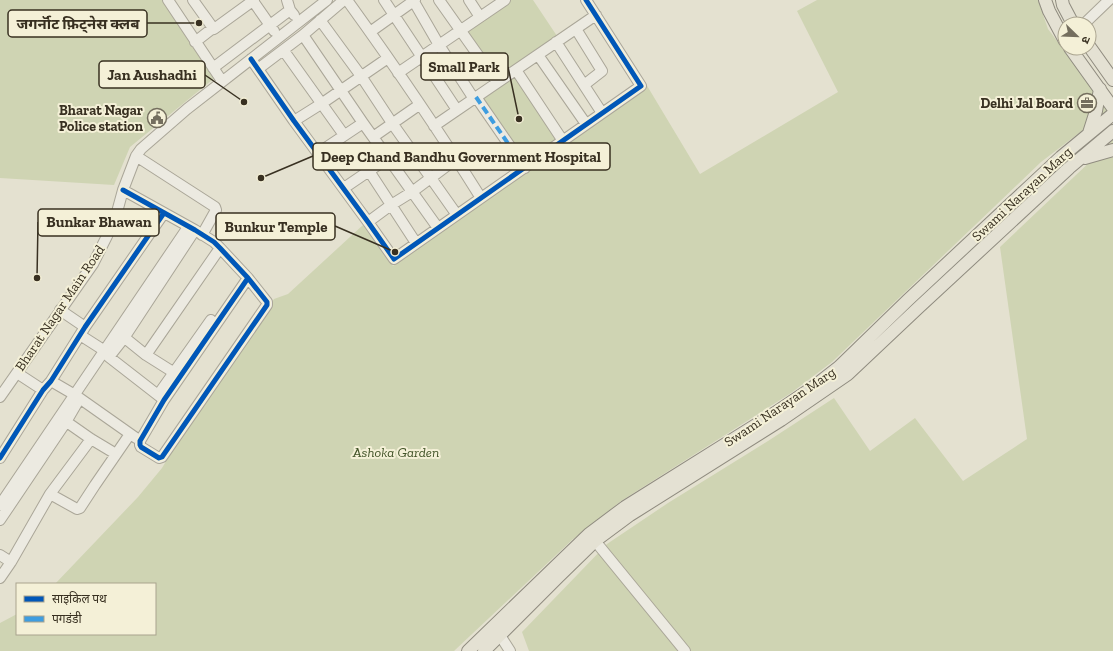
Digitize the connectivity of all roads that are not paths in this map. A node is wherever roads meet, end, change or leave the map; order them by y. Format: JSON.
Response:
{"nodes":[{"id":1,"x":168,"y":0,"type":"edge"},
{"id":2,"x":193,"y":0,"type":"edge"},
{"id":3,"x":253,"y":0,"type":"edge"},
{"id":4,"x":287,"y":0,"type":"edge"},
{"id":5,"x":327,"y":0,"type":"edge"},
{"id":6,"x":345,"y":0,"type":"edge"},
{"id":7,"x":384,"y":0,"type":"edge"},
{"id":8,"x":414,"y":0,"type":"edge"},
{"id":9,"x":439,"y":0,"type":"edge"},
{"id":10,"x":469,"y":0,"type":"edge"},
{"id":11,"x":586,"y":0,"type":"edge"},
{"id":12,"x":1045,"y":0,"type":"edge"},
{"id":13,"x":1109,"y":0,"type":"edge"},
{"id":14,"x":1113,"y":0,"type":"edge"},
{"id":15,"x":500,"y":1,"type":"edge"},
{"id":16,"x":1064,"y":2,"type":"edge"},
{"id":17,"x":290,"y":10,"type":"junction"},
{"id":18,"x":394,"y":15,"type":"junction"},
{"id":19,"x":596,"y":15,"type":"junction"},
{"id":20,"x":1070,"y":16,"type":"edge"},
{"id":21,"x":1092,"y":16,"type":"edge"},
{"id":22,"x":480,"y":17,"type":"junction"},
{"id":23,"x":320,"y":20,"type":"junction"},
{"id":24,"x":299,"y":21,"type":"junction"},
{"id":25,"x":271,"y":26,"type":"junction"},
{"id":26,"x":1057,"y":26,"type":"edge"},
{"id":27,"x":213,"y":28,"type":"junction"},
{"id":28,"x":576,"y":29,"type":"junction"},
{"id":29,"x":461,"y":30,"type":"junction"},
{"id":30,"x":370,"y":32,"type":"junction"},
{"id":31,"x":304,"y":36,"type":"junction"},
{"id":32,"x":279,"y":37,"type":"junction"},
{"id":33,"x":195,"y":42,"type":"junction"},
{"id":34,"x":556,"y":42,"type":"junction"},
{"id":35,"x":439,"y":45,"type":"junction"},
{"id":36,"x":284,"y":51,"type":"junction"},
{"id":37,"x":538,"y":55,"type":"junction"},
{"id":38,"x":422,"y":56,"type":"junction"},
{"id":39,"x":1076,"y":56,"type":"edge"},
{"id":40,"x":1096,"y":56,"type":"edge"},
{"id":41,"x":388,"y":58,"type":"junction"},
{"id":42,"x":250,"y":59,"type":"junction"},
{"id":43,"x":213,"y":68,"type":"junction"},
{"id":44,"x":258,"y":69,"type":"junction"},
{"id":45,"x":516,"y":70,"type":"junction"},
{"id":46,"x":398,"y":73,"type":"junction"},
{"id":47,"x":361,"y":76,"type":"junction"},
{"id":48,"x":1113,"y":80,"type":"edge"},
{"id":49,"x":222,"y":81,"type":"junction"},
{"id":50,"x":497,"y":82,"type":"junction"},
{"id":51,"x":584,"y":84,"type":"junction"},
{"id":52,"x":1100,"y":89,"type":"junction"},
{"id":53,"x":341,"y":90,"type":"junction"},
{"id":54,"x":475,"y":98,"type":"junction"},
{"id":55,"x":321,"y":104,"type":"junction"},
{"id":56,"x":419,"y":105,"type":"junction"},
{"id":57,"x":1113,"y":108,"type":"edge"},
{"id":58,"x":457,"y":110,"type":"junction"},
{"id":59,"x":602,"y":113,"type":"junction"},
{"id":60,"x":1113,"y":114,"type":"edge"},
{"id":61,"x":294,"y":121,"type":"junction"},
{"id":62,"x":362,"y":123,"type":"junction"},
{"id":63,"x":392,"y":123,"type":"junction"},
{"id":64,"x":586,"y":124,"type":"junction"},
{"id":65,"x":434,"y":126,"type":"junction"},
{"id":66,"x":1113,"y":131,"type":"edge"},
{"id":67,"x":1089,"y":134,"type":"junction"},
{"id":68,"x":344,"y":135,"type":"junction"},
{"id":69,"x":373,"y":137,"type":"junction"},
{"id":70,"x":563,"y":141,"type":"junction"},
{"id":71,"x":1113,"y":150,"type":"edge"},
{"id":72,"x":318,"y":152,"type":"junction"},
{"id":73,"x":136,"y":156,"type":"junction"},
{"id":74,"x":388,"y":158,"type":"junction"},
{"id":75,"x":456,"y":159,"type":"junction"},
{"id":76,"x":1079,"y":160,"type":"junction"},
{"id":77,"x":525,"y":168,"type":"junction"},
{"id":78,"x":369,"y":171,"type":"junction"},
{"id":79,"x":431,"y":178,"type":"junction"},
{"id":80,"x":344,"y":188,"type":"junction"},
{"id":81,"x":123,"y":190,"type":"junction"},
{"id":82,"x":412,"y":192,"type":"junction"},
{"id":83,"x":481,"y":198,"type":"junction"},
{"id":84,"x":391,"y":205,"type":"junction"},
{"id":85,"x":164,"y":213,"type":"junction"},
{"id":86,"x":457,"y":215,"type":"junction"},
{"id":87,"x":368,"y":222,"type":"junction"},
{"id":88,"x":438,"y":228,"type":"junction"},
{"id":89,"x":195,"y":231,"type":"junction"},
{"id":90,"x":416,"y":243,"type":"junction"},
{"id":91,"x":220,"y":248,"type":"junction"},
{"id":92,"x":246,"y":276,"type":"junction"},
{"id":93,"x":60,"y":310,"type":"junction"},
{"id":94,"x":82,"y":331,"type":"junction"},
{"id":95,"x":121,"y":335,"type":"junction"},
{"id":96,"x":107,"y":354,"type":"junction"},
{"id":97,"x":146,"y":355,"type":"junction"},
{"id":98,"x":173,"y":372,"type":"junction"},
{"id":99,"x":17,"y":373,"type":"junction"},
{"id":100,"x":51,"y":381,"type":"junction"},
{"id":101,"x":43,"y":390,"type":"junction"},
{"id":102,"x":0,"y":397,"type":"edge"},
{"id":103,"x":77,"y":397,"type":"junction"},
{"id":104,"x":161,"y":398,"type":"junction"},
{"id":105,"x":63,"y":420,"type":"junction"},
{"id":106,"x":130,"y":434,"type":"junction"},
{"id":107,"x":91,"y":439,"type":"junction"},
{"id":108,"x":140,"y":441,"type":"junction"},
{"id":109,"x":116,"y":454,"type":"junction"},
{"id":110,"x":0,"y":458,"type":"edge"},
{"id":111,"x":50,"y":494,"type":"junction"},
{"id":112,"x":0,"y":505,"type":"edge"},
{"id":113,"x":0,"y":520,"type":"edge"},
{"id":114,"x":592,"y":538,"type":"junction"},
{"id":115,"x":0,"y":555,"type":"edge"},
{"id":116,"x":11,"y":562,"type":"junction"},
{"id":117,"x":0,"y":578,"type":"edge"},
{"id":118,"x":497,"y":630,"type":"junction"},
{"id":119,"x":468,"y":651,"type":"edge"},
{"id":120,"x":484,"y":651,"type":"edge"},
{"id":121,"x":510,"y":651,"type":"edge"},
{"id":122,"x":685,"y":651,"type":"edge"}],
"edges":[{"from":1,"to":33,"type":"street"},
{"from":2,"to":27,"type":"street"},
{"from":3,"to":25,"type":"street"},
{"from":3,"to":27,"type":"street"},
{"from":4,"to":17,"type":"street"},
{"from":5,"to":24,"type":"street","name":"Bharat Nagar Main Road"},
{"from":6,"to":23,"type":"street"},
{"from":6,"to":30,"type":"street"},
{"from":7,"to":18,"type":"street"},
{"from":8,"to":18,"type":"street"},
{"from":8,"to":35,"type":"street"},
{"from":9,"to":29,"type":"street"},
{"from":10,"to":22,"type":"street"},
{"from":11,"to":19,"type":"street"},
{"from":12,"to":26,"type":"main road"},
{"from":13,"to":14,"type":"street"},
{"from":13,"to":21,"type":"street"},
{"from":15,"to":22,"type":"street"},
{"from":16,"to":20,"type":"main road"},
{"from":17,"to":24,"type":"street"},
{"from":17,"to":25,"type":"street"},
{"from":18,"to":30,"type":"street"},
{"from":18,"to":38,"type":"street"},
{"from":19,"to":28,"type":"street"},
{"from":19,"to":59,"type":"street"},
{"from":22,"to":29,"type":"street"},
{"from":23,"to":31,"type":"street"},
{"from":23,"to":47,"type":"street"},
{"from":24,"to":32,"type":"street","name":"Bharat Nagar Main Road"},
{"from":25,"to":32,"type":"street"},
{"from":25,"to":43,"type":"street"},
{"from":27,"to":33,"type":"street"},
{"from":28,"to":34,"type":"street"},
{"from":28,"to":51,"type":"street"},
{"from":29,"to":35,"type":"street"},
{"from":29,"to":50,"type":"street"},
{"from":30,"to":41,"type":"street"},
{"from":31,"to":36,"type":"street"},
{"from":31,"to":53,"type":"street"},
{"from":32,"to":42,"type":"street","name":"Bharat Nagar Main Road"},
{"from":33,"to":43,"type":"street"},
{"from":34,"to":37,"type":"street"},
{"from":34,"to":51,"type":"street"},
{"from":35,"to":38,"type":"street"},
{"from":35,"to":54,"type":"street"},
{"from":36,"to":44,"type":"street"},
{"from":36,"to":55,"type":"street"},
{"from":37,"to":45,"type":"street"},
{"from":37,"to":64,"type":"street"},
{"from":38,"to":46,"type":"street"},
{"from":38,"to":58,"type":"street"},
{"from":39,"to":52,"type":"main road"},
{"from":40,"to":48,"type":"main road"},
{"from":41,"to":46,"type":"street"},
{"from":41,"to":47,"type":"street"},
{"from":42,"to":44,"type":"street"},
{"from":42,"to":49,"type":"street","name":"Bharat Nagar Main Road"},
{"from":43,"to":49,"type":"street"},
{"from":44,"to":61,"type":"street"},
{"from":45,"to":50,"type":"street"},
{"from":45,"to":70,"type":"street"},
{"from":46,"to":56,"type":"street"},
{"from":47,"to":53,"type":"street"},
{"from":47,"to":63,"type":"street"},
{"from":49,"to":73,"type":"street","name":"Bharat Nagar Main Road"},
{"from":50,"to":54,"type":"street"},
{"from":51,"to":59,"type":"street"},
{"from":52,"to":57,"type":"main road"},
{"from":52,"to":67,"type":"main road"},
{"from":53,"to":55,"type":"street"},
{"from":53,"to":62,"type":"street"},
{"from":54,"to":58,"type":"street"},
{"from":54,"to":77,"type":"street"},
{"from":55,"to":61,"type":"street"},
{"from":55,"to":68,"type":"street"},
{"from":56,"to":63,"type":"street"},
{"from":56,"to":65,"type":"street"},
{"from":58,"to":65,"type":"street"},
{"from":59,"to":64,"type":"street"},
{"from":60,"to":67,"type":"main road","name":"Swami Narayan Marg"},
{"from":61,"to":72,"type":"street"},
{"from":62,"to":68,"type":"street"},
{"from":62,"to":69,"type":"street"},
{"from":63,"to":69,"type":"street"},
{"from":63,"to":79,"type":"street"},
{"from":64,"to":70,"type":"street"},
{"from":65,"to":75,"type":"street"},
{"from":66,"to":76,"type":"main road","name":"Swami Narayan Marg"},
{"from":67,"to":114,"type":"main road","name":"Swami Narayan Marg"},
{"from":68,"to":72,"type":"street"},
{"from":69,"to":74,"type":"street"},
{"from":70,"to":77,"type":"street"},
{"from":71,"to":76,"type":"main road"},
{"from":72,"to":80,"type":"street"},
{"from":73,"to":81,"type":"street","name":"Bharat Nagar Main Road"},
{"from":73,"to":89,"type":"street"},
{"from":74,"to":78,"type":"street"},
{"from":74,"to":82,"type":"street"},
{"from":75,"to":79,"type":"street"},
{"from":75,"to":83,"type":"street"},
{"from":76,"to":114,"type":"main road","name":"Swami Narayan Marg"},
{"from":77,"to":83,"type":"street"},
{"from":78,"to":80,"type":"street"},
{"from":78,"to":84,"type":"street"},
{"from":79,"to":82,"type":"street"},
{"from":79,"to":86,"type":"street"},
{"from":80,"to":87,"type":"street"},
{"from":81,"to":85,"type":"street"},
{"from":81,"to":93,"type":"street","name":"Bharat Nagar Main Road"},
{"from":82,"to":84,"type":"street"},
{"from":82,"to":88,"type":"street"},
{"from":83,"to":86,"type":"street"},
{"from":84,"to":87,"type":"street"},
{"from":84,"to":90,"type":"street"},
{"from":85,"to":89,"type":"street"},
{"from":85,"to":94,"type":"street"},
{"from":86,"to":88,"type":"street"},
{"from":87,"to":90,"type":"street"},
{"from":88,"to":90,"type":"street"},
{"from":89,"to":91,"type":"street"},
{"from":89,"to":95,"type":"street"},
{"from":91,"to":92,"type":"street"},
{"from":91,"to":97,"type":"street"},
{"from":92,"to":98,"type":"street"},
{"from":92,"to":104,"type":"street"},
{"from":92,"to":108,"type":"street"},
{"from":93,"to":94,"type":"street"},
{"from":93,"to":99,"type":"street","name":"Bharat Nagar Main Road"},
{"from":94,"to":96,"type":"street"},
{"from":94,"to":100,"type":"street"},
{"from":95,"to":96,"type":"street"},
{"from":95,"to":97,"type":"street"},
{"from":96,"to":103,"type":"street"},
{"from":96,"to":104,"type":"street"},
{"from":97,"to":98,"type":"street"},
{"from":98,"to":104,"type":"street"},
{"from":99,"to":101,"type":"street"},
{"from":99,"to":102,"type":"street","name":"Bharat Nagar Main Road"},
{"from":100,"to":101,"type":"street"},
{"from":100,"to":103,"type":"street"},
{"from":101,"to":110,"type":"street"},
{"from":103,"to":105,"type":"street"},
{"from":103,"to":106,"type":"street"},
{"from":104,"to":108,"type":"street"},
{"from":105,"to":107,"type":"street"},
{"from":105,"to":112,"type":"street"},
{"from":105,"to":113,"type":"street"},
{"from":106,"to":108,"type":"street"},
{"from":106,"to":109,"type":"street"},
{"from":107,"to":109,"type":"street"},
{"from":107,"to":111,"type":"street"},
{"from":109,"to":111,"type":"street"},
{"from":111,"to":116,"type":"street"},
{"from":114,"to":118,"type":"main road","name":"Swami Narayan Marg"},
{"from":114,"to":122,"type":"street"},
{"from":115,"to":116,"type":"street"},
{"from":116,"to":117,"type":"street"},
{"from":118,"to":119,"type":"main road","name":"Swami Narayan Marg"},
{"from":118,"to":120,"type":"main road","name":"Swami Narayan Marg"},
{"from":118,"to":121,"type":"street"}]}
